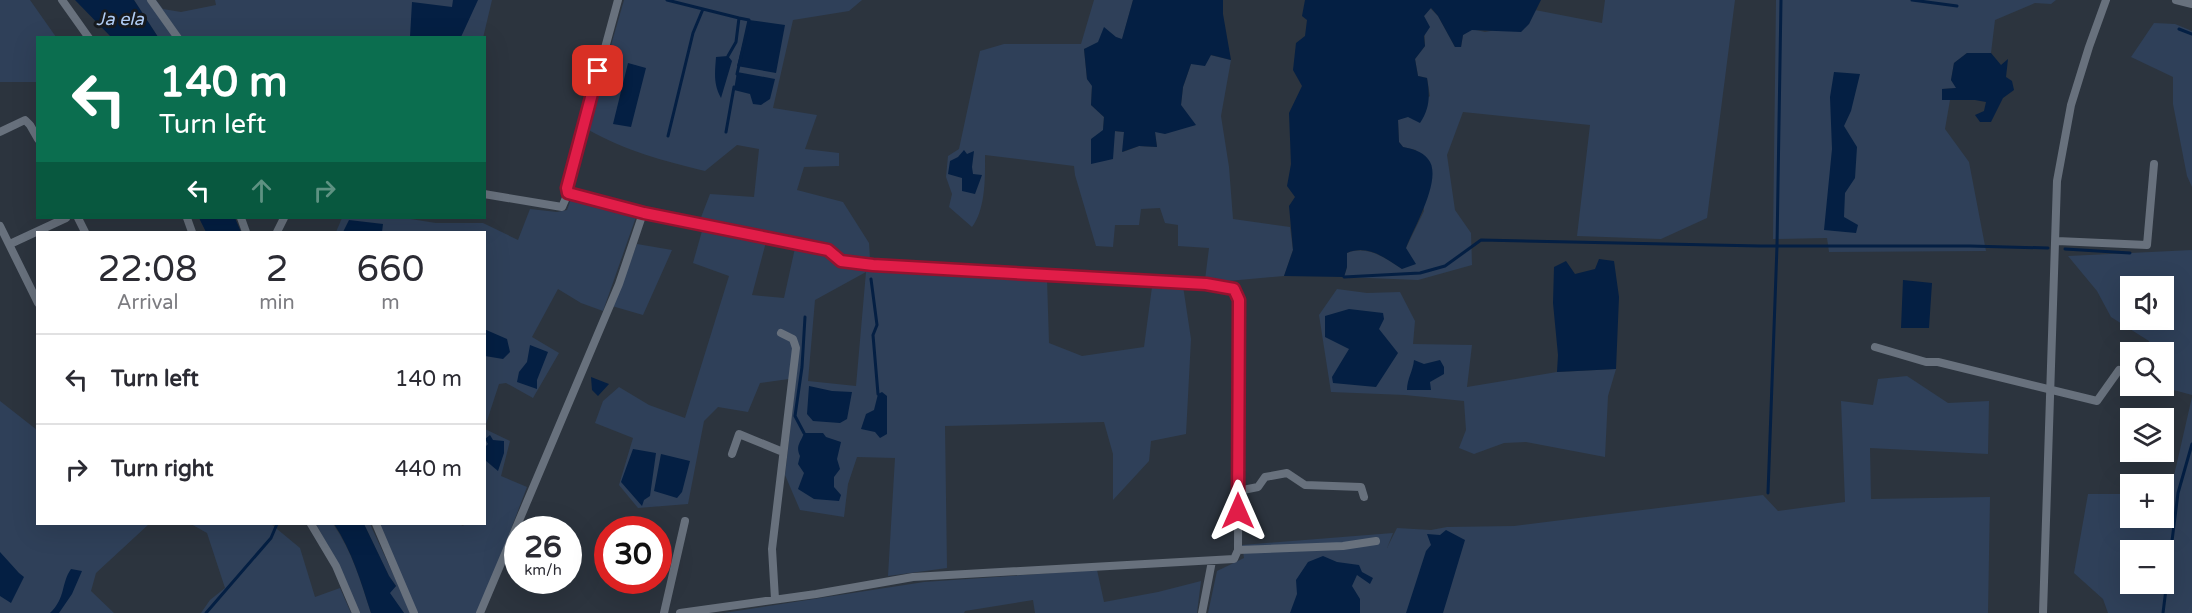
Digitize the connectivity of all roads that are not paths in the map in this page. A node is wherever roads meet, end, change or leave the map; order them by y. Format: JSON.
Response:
{"nodes":[{"id":1,"x":62,"y":0,"type":"edge"},
{"id":2,"x":152,"y":0,"type":"edge"},
{"id":3,"x":618,"y":0,"type":"edge"},
{"id":4,"x":2106,"y":0,"type":"edge"},
{"id":5,"x":2176,"y":0,"type":"edge"},
{"id":6,"x":2192,"y":4,"type":"edge"},
{"id":7,"x":88,"y":36,"type":"edge"},
{"id":8,"x":177,"y":36,"type":"edge"},
{"id":9,"x":0,"y":132,"type":"edge"},
{"id":10,"x":36,"y":136,"type":"edge"},
{"id":11,"x":2154,"y":164,"type":"dead end"},
{"id":12,"x":568,"y":193,"type":"junction"},
{"id":13,"x":486,"y":194,"type":"edge"},
{"id":14,"x":644,"y":213,"type":"junction"},
{"id":15,"x":64,"y":219,"type":"edge"},
{"id":16,"x":0,"y":225,"type":"edge"},
{"id":17,"x":38,"y":231,"type":"edge"},
{"id":18,"x":36,"y":232,"type":"edge"},
{"id":19,"x":2056,"y":241,"type":"junction"},
{"id":20,"x":10,"y":244,"type":"junction"},
{"id":21,"x":36,"y":299,"type":"edge"},
{"id":22,"x":781,"y":333,"type":"dead end"},
{"id":23,"x":1875,"y":347,"type":"dead end"},
{"id":24,"x":2119,"y":370,"type":"dead end"},
{"id":25,"x":2051,"y":391,"type":"junction"},
{"id":26,"x":783,"y":452,"type":"junction"},
{"id":27,"x":732,"y":454,"type":"dead end"},
{"id":28,"x":1238,"y":491,"type":"junction"},
{"id":29,"x":1364,"y":497,"type":"dead end"},
{"id":30,"x":685,"y":521,"type":"dead end"},
{"id":31,"x":312,"y":525,"type":"edge"},
{"id":32,"x":376,"y":525,"type":"edge"},
{"id":33,"x":1376,"y":541,"type":"dead end"},
{"id":34,"x":1238,"y":550,"type":"junction"},
{"id":35,"x":1212,"y":561,"type":"junction"},
{"id":36,"x":775,"y":599,"type":"junction"},
{"id":37,"x":356,"y":613,"type":"edge"},
{"id":38,"x":414,"y":613,"type":"edge"},
{"id":39,"x":480,"y":613,"type":"edge"},
{"id":40,"x":664,"y":613,"type":"edge"},
{"id":41,"x":680,"y":613,"type":"edge"},
{"id":42,"x":1202,"y":613,"type":"edge"},
{"id":43,"x":2043,"y":613,"type":"edge"}],
"edges":[{"from":1,"to":7,"type":"street"},
{"from":2,"to":8,"type":"street"},
{"from":3,"to":12,"type":"street"},
{"from":4,"to":19,"type":"street"},
{"from":5,"to":6,"type":"street"},
{"from":9,"to":10,"type":"street"},
{"from":11,"to":19,"type":"street"},
{"from":12,"to":13,"type":"street"},
{"from":12,"to":14,"type":"street"},
{"from":14,"to":28,"type":"street"},
{"from":14,"to":39,"type":"street"},
{"from":15,"to":17,"type":"street"},
{"from":16,"to":20,"type":"street"},
{"from":18,"to":20,"type":"street"},
{"from":19,"to":25,"type":"street"},
{"from":20,"to":21,"type":"street"},
{"from":22,"to":26,"type":"street"},
{"from":23,"to":25,"type":"street"},
{"from":24,"to":25,"type":"street"},
{"from":25,"to":43,"type":"street"},
{"from":26,"to":27,"type":"street"},
{"from":26,"to":36,"type":"street"},
{"from":28,"to":29,"type":"street"},
{"from":28,"to":34,"type":"street"},
{"from":30,"to":40,"type":"street"},
{"from":31,"to":37,"type":"street"},
{"from":32,"to":38,"type":"street"},
{"from":33,"to":34,"type":"street"},
{"from":34,"to":35,"type":"street"},
{"from":35,"to":36,"type":"street"},
{"from":35,"to":42,"type":"street"},
{"from":36,"to":41,"type":"street"}]}
